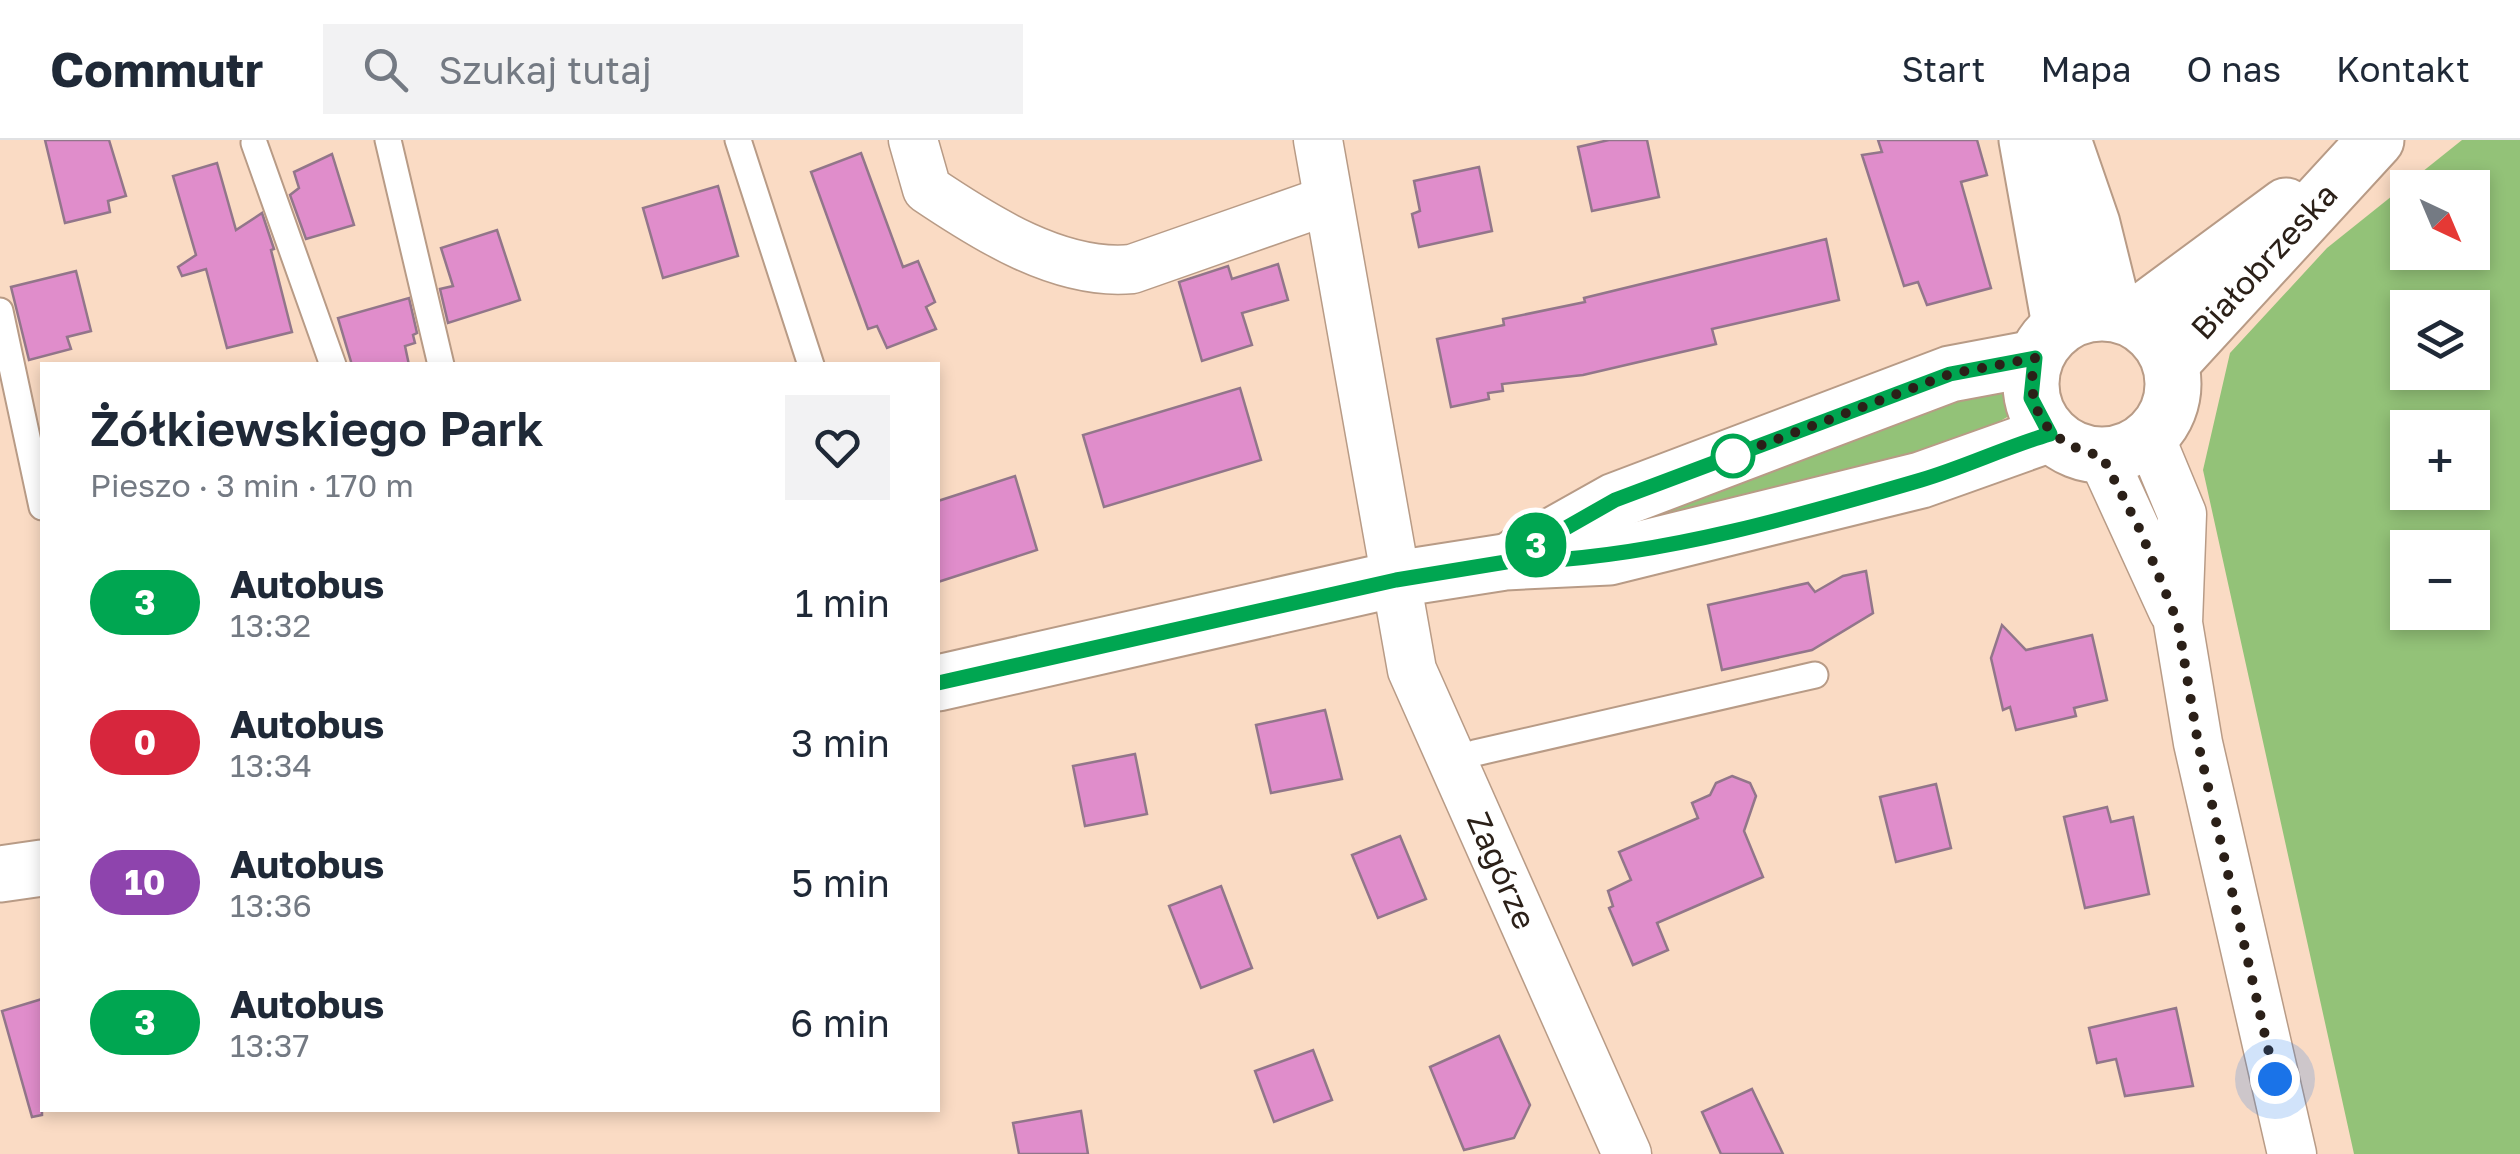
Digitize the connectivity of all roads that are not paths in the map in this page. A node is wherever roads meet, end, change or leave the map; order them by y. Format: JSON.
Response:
{"nodes":[{"id":1,"x":388,"y":140,"type":"edge"},
{"id":2,"x":738,"y":140,"type":"edge"},
{"id":3,"x":913,"y":140,"type":"edge"},
{"id":4,"x":1318,"y":140,"type":"edge"},
{"id":5,"x":2027,"y":140,"type":"edge"},
{"id":6,"x":2062,"y":140,"type":"edge"},
{"id":7,"x":254,"y":144,"type":"dead end"},
{"id":8,"x":2366,"y":150,"type":"edge"},
{"id":9,"x":1326,"y":201,"type":"junction"},
{"id":10,"x":2092,"y":224,"type":"junction"},
{"id":11,"x":2205,"y":263,"type":"junction"},
{"id":12,"x":0,"y":311,"type":"edge"},
{"id":13,"x":2123,"y":316,"type":"junction"},
{"id":14,"x":2048,"y":342,"type":"junction"},
{"id":15,"x":332,"y":362,"type":"edge"},
{"id":16,"x":440,"y":362,"type":"edge"},
{"id":17,"x":810,"y":362,"type":"edge"},
{"id":18,"x":2171,"y":363,"type":"junction"},
{"id":19,"x":2050,"y":434,"type":"junction"},
{"id":20,"x":2126,"y":446,"type":"junction"},
{"id":21,"x":40,"y":498,"type":"edge"},
{"id":22,"x":1506,"y":562,"type":"junction"},
{"id":23,"x":1396,"y":580,"type":"junction"},
{"id":24,"x":1815,"y":675,"type":"dead end"},
{"id":25,"x":940,"y":683,"type":"edge"},
{"id":26,"x":1455,"y":766,"type":"junction"},
{"id":27,"x":40,"y":868,"type":"edge"},
{"id":28,"x":0,"y":874,"type":"edge"},
{"id":29,"x":1628,"y":1154,"type":"edge"},
{"id":30,"x":2292,"y":1154,"type":"edge"}],
"edges":[{"from":1,"to":16,"type":"lane"},
{"from":2,"to":17,"type":"lane"},
{"from":3,"to":9,"type":"street"},
{"from":4,"to":9,"type":"street","name":"Zagórze"},
{"from":5,"to":14,"type":"street"},
{"from":6,"to":10,"type":"street"},
{"from":7,"to":15,"type":"lane"},
{"from":8,"to":11,"type":"street","name":"Białobrzeska"},
{"from":8,"to":18,"type":"street","name":"Białobrzeska"},
{"from":9,"to":23,"type":"street","name":"Zagórze"},
{"from":10,"to":11,"type":"street"},
{"from":10,"to":13,"type":"street"},
{"from":11,"to":13,"type":"street","name":"Białobrzeska"},
{"from":12,"to":21,"type":"lane"},
{"from":13,"to":14,"type":"street"},
{"from":13,"to":18,"type":"street"},
{"from":14,"to":19,"type":"street"},
{"from":14,"to":22,"type":"street"},
{"from":18,"to":20,"type":"street"},
{"from":19,"to":20,"type":"street"},
{"from":19,"to":22,"type":"street"},
{"from":20,"to":30,"type":"street"},
{"from":22,"to":23,"type":"street"},
{"from":23,"to":25,"type":"street"},
{"from":23,"to":26,"type":"street","name":"Zagórze"},
{"from":24,"to":26,"type":"lane"},
{"from":26,"to":29,"type":"street","name":"Zagórze"},
{"from":27,"to":28,"type":"street"}]}
